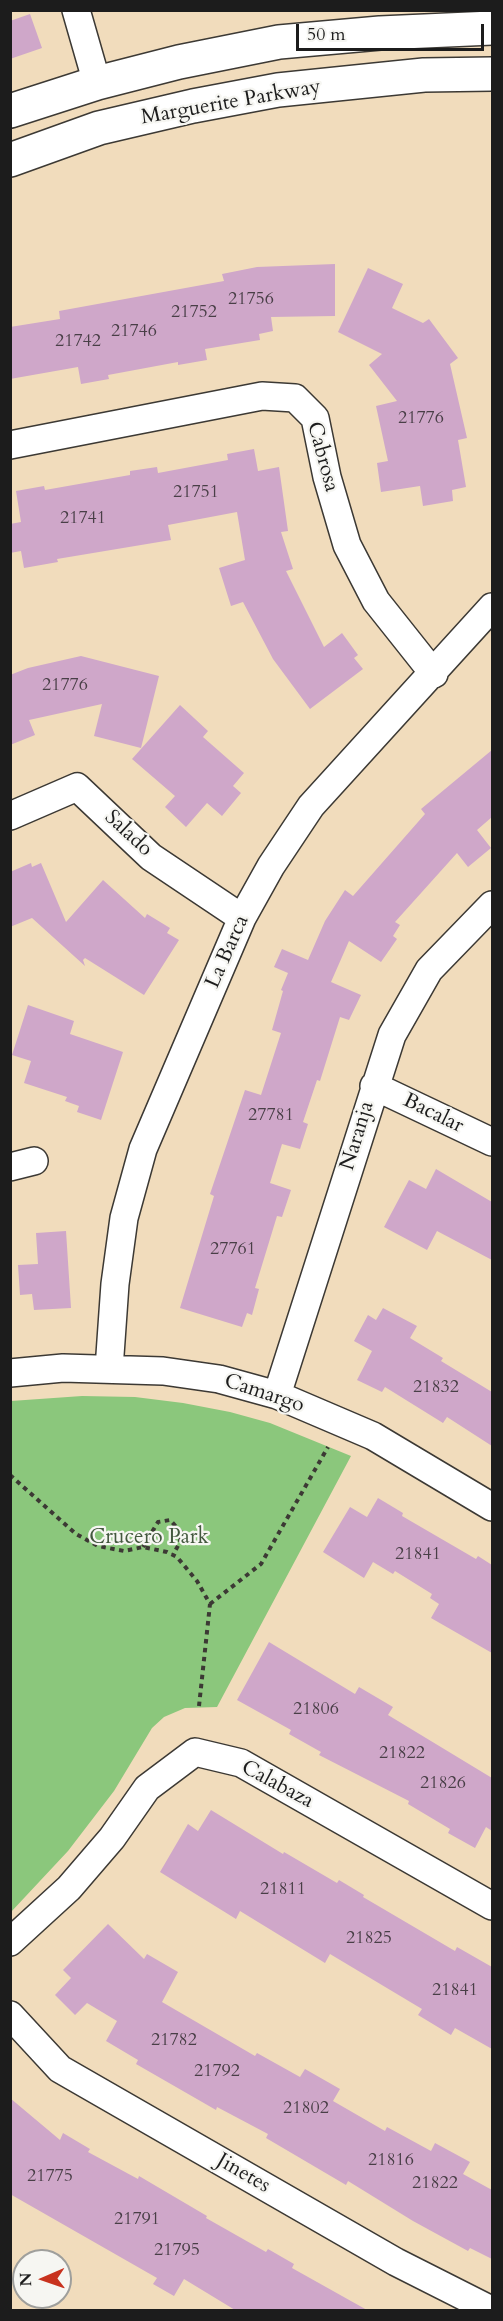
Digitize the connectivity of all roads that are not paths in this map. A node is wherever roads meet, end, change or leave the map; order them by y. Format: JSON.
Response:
{"nodes":[{"id":1,"x":76,"y":10,"type":"edge"},
{"id":2,"x":492,"y":28,"type":"edge"},
{"id":3,"x":492,"y":74,"type":"edge"},
{"id":4,"x":97,"y":83,"type":"junction"},
{"id":5,"x":10,"y":111,"type":"edge"},
{"id":6,"x":10,"y":160,"type":"edge"},
{"id":7,"x":10,"y":445,"type":"edge"},
{"id":8,"x":492,"y":608,"type":"edge"},
{"id":9,"x":434,"y":674,"type":"junction"},
{"id":10,"x":10,"y":816,"type":"edge"},
{"id":11,"x":492,"y":905,"type":"edge"},
{"id":12,"x":242,"y":918,"type":"junction"},
{"id":13,"x":374,"y":1086,"type":"junction"},
{"id":14,"x":492,"y":1142,"type":"edge"},
{"id":15,"x":109,"y":1368,"type":"junction"},
{"id":16,"x":10,"y":1373,"type":"edge"},
{"id":17,"x":276,"y":1395,"type":"junction"},
{"id":18,"x":492,"y":1508,"type":"edge"},
{"id":19,"x":492,"y":1906,"type":"edge"},
{"id":20,"x":10,"y":1942,"type":"edge"},
{"id":21,"x":10,"y":2015,"type":"edge"},
{"id":22,"x":491,"y":2310,"type":"edge"}],
"edges":[{"from":1,"to":4,"type":"street"},
{"from":2,"to":4,"type":"main road"},
{"from":3,"to":6,"type":"main road","name":"Marguerite Parkway"},
{"from":4,"to":5,"type":"main road"},
{"from":7,"to":9,"type":"street","name":"Cabrosa"},
{"from":8,"to":9,"type":"street","name":"La Barca"},
{"from":9,"to":12,"type":"street","name":"La Barca"},
{"from":10,"to":12,"type":"street","name":"Salado"},
{"from":11,"to":13,"type":"street","name":"Naranja"},
{"from":12,"to":15,"type":"street","name":"La Barca"},
{"from":13,"to":14,"type":"street","name":"Bacalar"},
{"from":13,"to":17,"type":"street","name":"Naranja"},
{"from":15,"to":16,"type":"street","name":"Camargo"},
{"from":15,"to":17,"type":"street","name":"Camargo"},
{"from":17,"to":18,"type":"street","name":"Camargo"},
{"from":19,"to":20,"type":"street","name":"Calabaza"},
{"from":21,"to":22,"type":"street","name":"Jinetes"}]}
